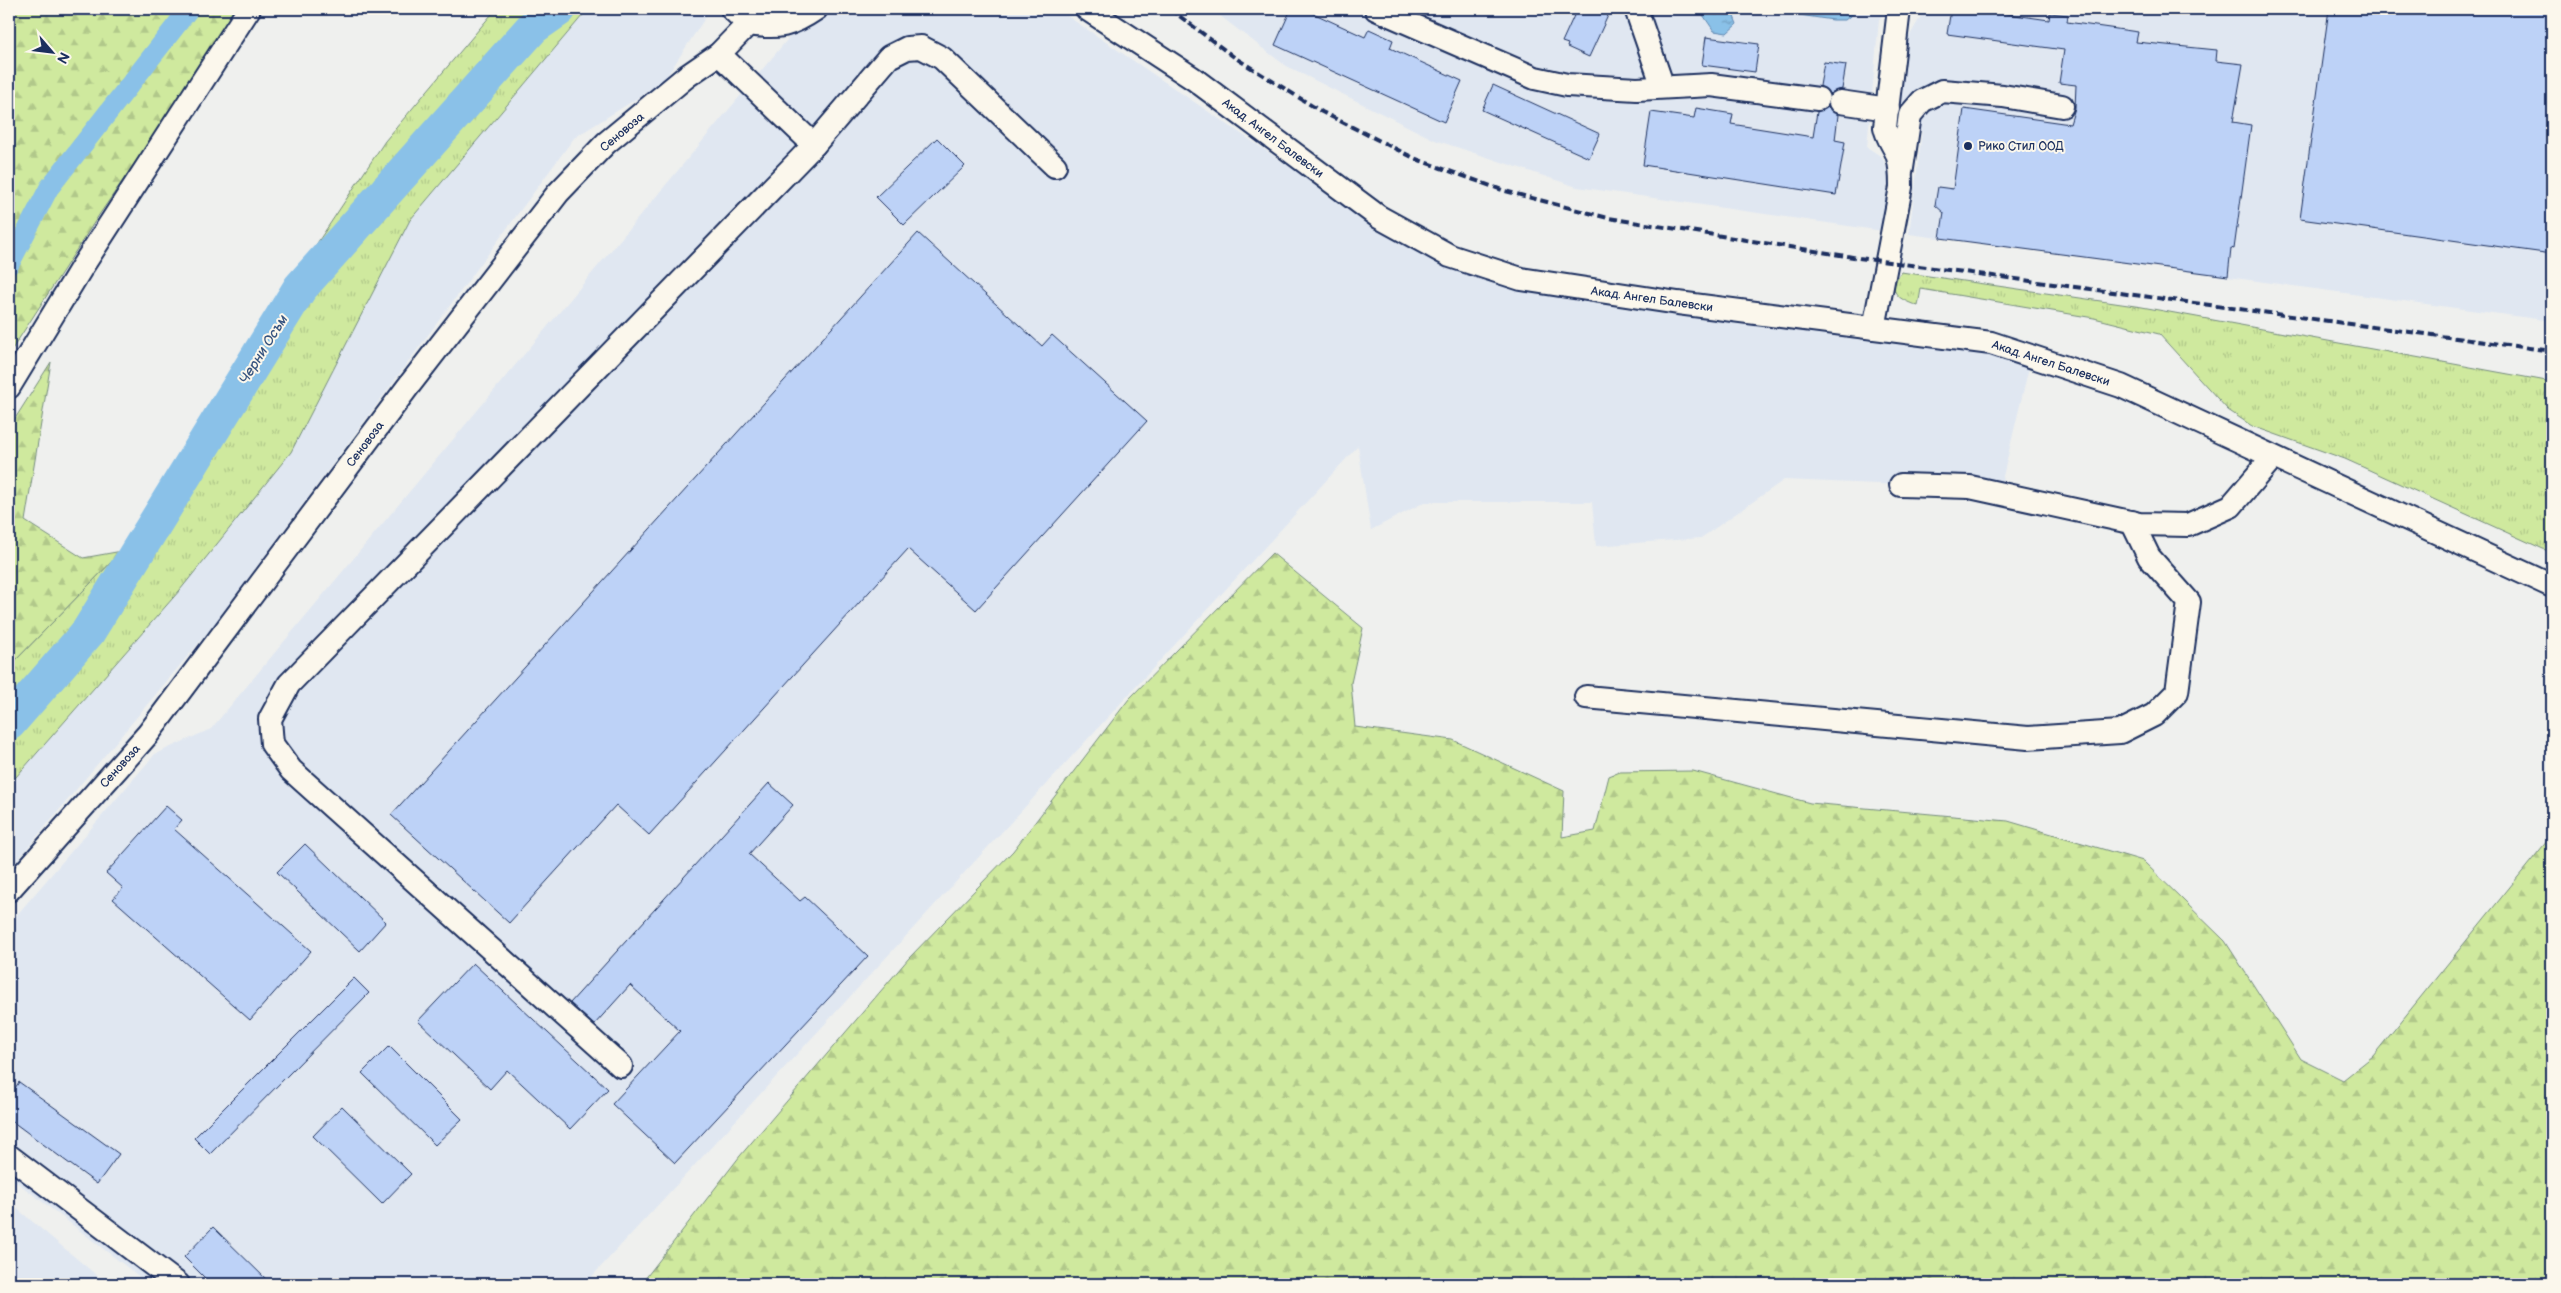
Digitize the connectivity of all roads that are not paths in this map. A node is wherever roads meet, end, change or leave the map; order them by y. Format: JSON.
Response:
{"nodes":[{"id":1,"x":249,"y":9,"type":"edge"},
{"id":2,"x":732,"y":9,"type":"edge"},
{"id":3,"x":816,"y":9,"type":"edge"},
{"id":4,"x":1087,"y":9,"type":"edge"},
{"id":5,"x":1376,"y":9,"type":"edge"},
{"id":6,"x":1636,"y":9,"type":"edge"},
{"id":7,"x":1899,"y":9,"type":"edge"},
{"id":8,"x":748,"y":24,"type":"junction"},
{"id":9,"x":719,"y":54,"type":"junction"},
{"id":10,"x":1663,"y":87,"type":"junction"},
{"id":11,"x":1818,"y":100,"type":"dead end"},
{"id":12,"x":1840,"y":102,"type":"dead end"},
{"id":13,"x":2062,"y":106,"type":"dead end"},
{"id":14,"x":1888,"y":109,"type":"junction"},
{"id":15,"x":814,"y":145,"type":"junction"},
{"id":16,"x":1056,"y":166,"type":"dead end"},
{"id":17,"x":1902,"y":169,"type":"junction"},
{"id":18,"x":1874,"y":328,"type":"junction"},
{"id":19,"x":9,"y":387,"type":"edge"},
{"id":20,"x":2274,"y":457,"type":"junction"},
{"id":21,"x":1901,"y":484,"type":"dead end"},
{"id":22,"x":2132,"y":522,"type":"junction"},
{"id":23,"x":2552,"y":586,"type":"edge"},
{"id":24,"x":1586,"y":697,"type":"dead end"},
{"id":25,"x":9,"y":890,"type":"edge"},
{"id":26,"x":620,"y":1066,"type":"dead end"},
{"id":27,"x":9,"y":1156,"type":"edge"},
{"id":28,"x":178,"y":1284,"type":"edge"}],
"edges":[{"from":1,"to":19,"type":"street"},
{"from":2,"to":8,"type":"street"},
{"from":3,"to":8,"type":"street"},
{"from":4,"to":18,"type":"street","name":"Акад. Ангел Балевски"},
{"from":5,"to":10,"type":"street"},
{"from":6,"to":10,"type":"street"},
{"from":7,"to":14,"type":"street"},
{"from":8,"to":9,"type":"street","name":"Сеновоза"},
{"from":9,"to":15,"type":"street"},
{"from":9,"to":25,"type":"street","name":"Сеновоза"},
{"from":10,"to":11,"type":"street"},
{"from":12,"to":14,"type":"street"},
{"from":13,"to":17,"type":"street"},
{"from":14,"to":17,"type":"street"},
{"from":15,"to":16,"type":"street"},
{"from":15,"to":26,"type":"street"},
{"from":17,"to":18,"type":"street"},
{"from":18,"to":20,"type":"street","name":"Акад. Ангел Балевски"},
{"from":20,"to":22,"type":"street"},
{"from":20,"to":23,"type":"street","name":"Акад. Ангел Балевски"},
{"from":21,"to":22,"type":"street"},
{"from":22,"to":24,"type":"street"},
{"from":27,"to":28,"type":"street"}]}
